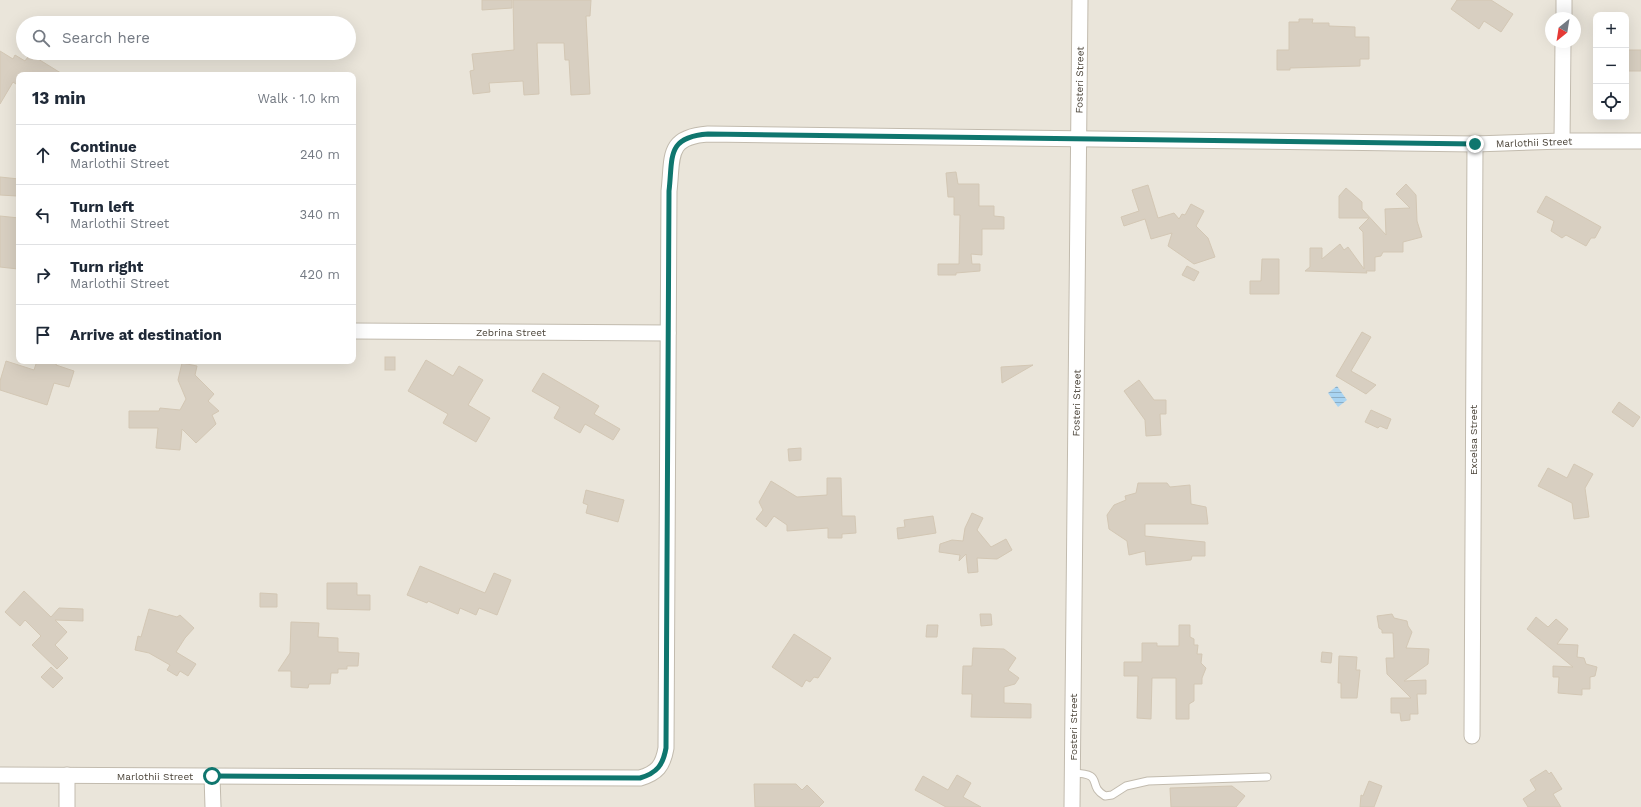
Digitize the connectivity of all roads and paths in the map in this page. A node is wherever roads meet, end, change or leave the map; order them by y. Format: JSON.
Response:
{"nodes":[{"id":1,"x":1080,"y":0,"type":"edge"},
{"id":2,"x":1564,"y":0,"type":"edge"},
{"id":3,"x":1564,"y":12,"type":"edge"},
{"id":4,"x":1563,"y":48,"type":"edge"},
{"id":5,"x":1078,"y":138,"type":"junction"},
{"id":6,"x":1562,"y":141,"type":"junction"},
{"id":7,"x":1641,"y":141,"type":"edge"},
{"id":8,"x":1475,"y":144,"type":"junction"},
{"id":9,"x":356,"y":331,"type":"edge"},
{"id":10,"x":668,"y":333,"type":"junction"},
{"id":11,"x":1472,"y":736,"type":"dead end"},
{"id":12,"x":1073,"y":772,"type":"junction"},
{"id":13,"x":0,"y":775,"type":"edge"},
{"id":14,"x":67,"y":775,"type":"junction"},
{"id":15,"x":212,"y":776,"type":"junction"},
{"id":16,"x":1267,"y":777,"type":"dead end"},
{"id":17,"x":67,"y":807,"type":"edge"},
{"id":18,"x":213,"y":807,"type":"edge"},
{"id":19,"x":1072,"y":807,"type":"edge"}],
"edges":[{"from":1,"to":5,"type":"street","name":"Fosteri Street"},
{"from":2,"to":3,"type":"street"},
{"from":4,"to":6,"type":"street"},
{"from":5,"to":8,"type":"street","name":"Marlothii Street"},
{"from":5,"to":10,"type":"street","name":"Marlothii Street"},
{"from":5,"to":12,"type":"street","name":"Fosteri Street"},
{"from":6,"to":7,"type":"street","name":"Marlothii Street"},
{"from":6,"to":8,"type":"street","name":"Marlothii Street"},
{"from":8,"to":11,"type":"street","name":"Excelsa Street"},
{"from":9,"to":10,"type":"street","name":"Zebrina Street"},
{"from":10,"to":15,"type":"street","name":"Marlothii Street"},
{"from":12,"to":16,"type":"lane"},
{"from":12,"to":19,"type":"street","name":"Fosteri Street"},
{"from":13,"to":14,"type":"street","name":"Marlothii Street"},
{"from":14,"to":15,"type":"street","name":"Marlothii Street"},
{"from":14,"to":17,"type":"street"},
{"from":15,"to":18,"type":"street"}]}
